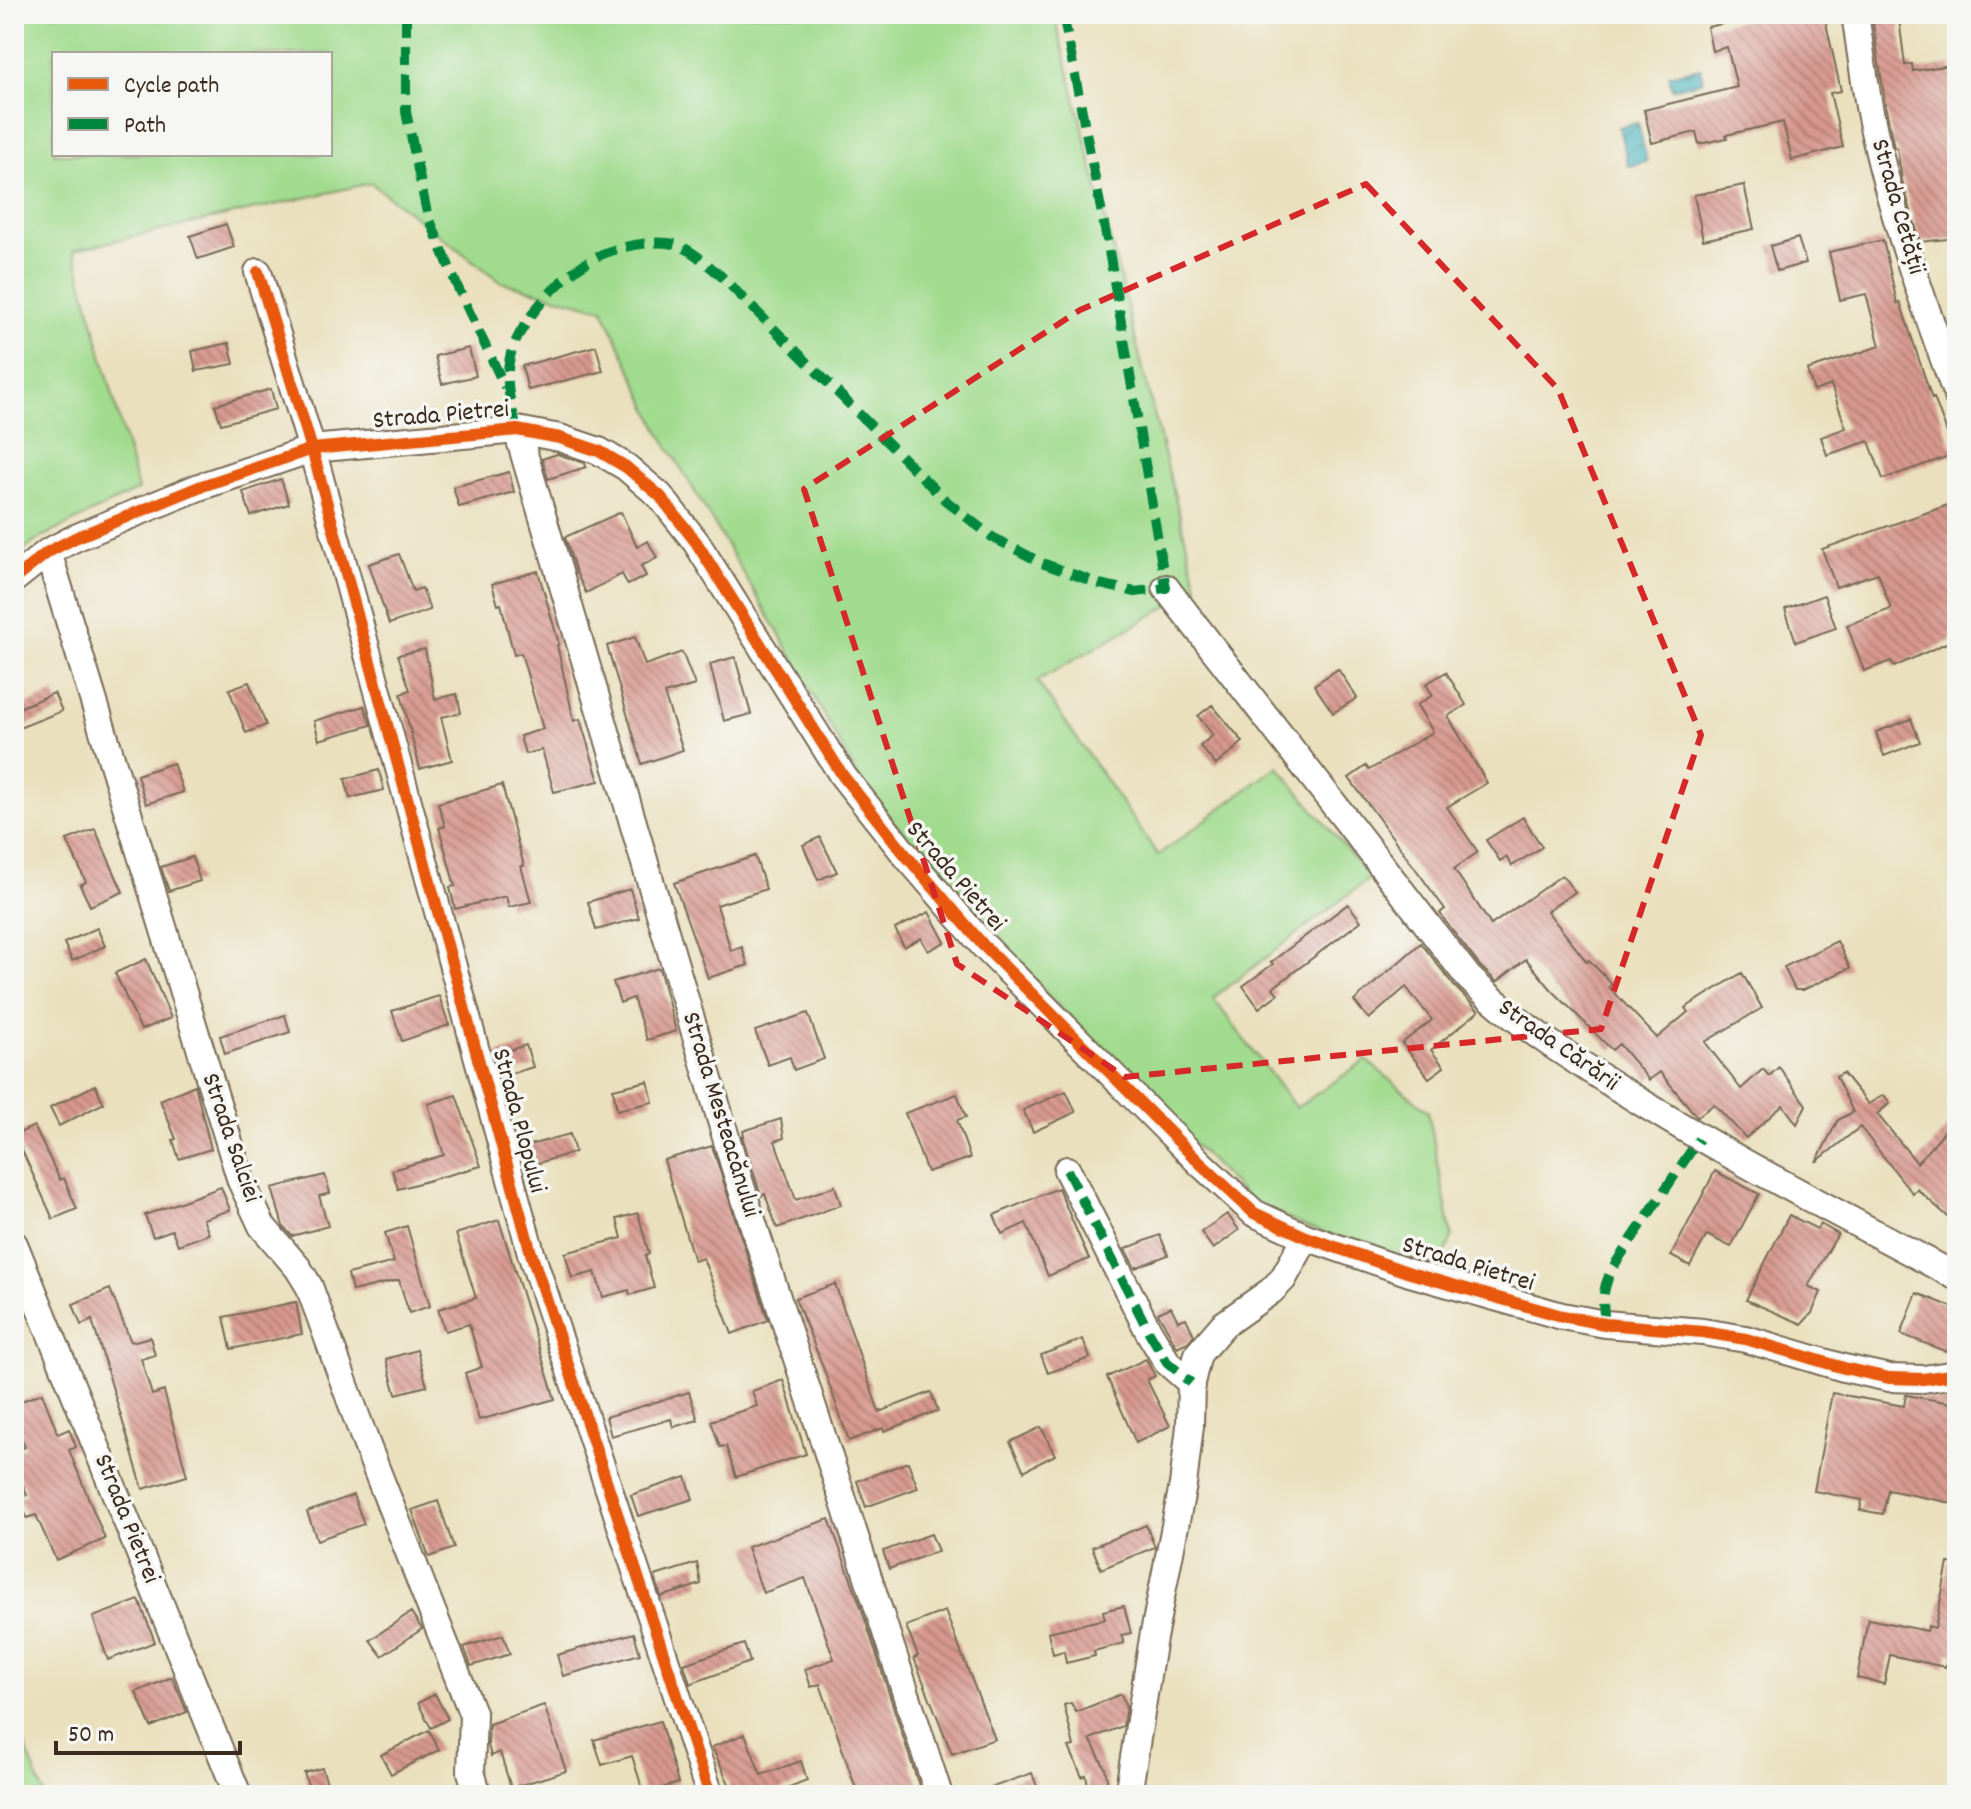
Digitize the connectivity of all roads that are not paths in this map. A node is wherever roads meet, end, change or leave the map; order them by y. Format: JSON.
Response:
{"nodes":[{"id":1,"x":1855,"y":14,"type":"edge"},
{"id":2,"x":258,"y":272,"type":"dead end"},
{"id":3,"x":1948,"y":345,"type":"edge"},
{"id":4,"x":1957,"y":395,"type":"edge"},
{"id":5,"x":517,"y":430,"type":"junction"},
{"id":6,"x":312,"y":449,"type":"junction"},
{"id":7,"x":48,"y":552,"type":"junction"},
{"id":8,"x":14,"y":579,"type":"edge"},
{"id":9,"x":1166,"y":588,"type":"dead end"},
{"id":10,"x":1067,"y":1170,"type":"dead end"},
{"id":11,"x":1306,"y":1237,"type":"junction"},
{"id":12,"x":14,"y":1244,"type":"edge"},
{"id":13,"x":1957,"y":1277,"type":"edge"},
{"id":14,"x":1957,"y":1374,"type":"edge"},
{"id":15,"x":1191,"y":1383,"type":"junction"},
{"id":16,"x":238,"y":1795,"type":"edge"},
{"id":17,"x":478,"y":1795,"type":"edge"},
{"id":18,"x":710,"y":1795,"type":"edge"},
{"id":19,"x":939,"y":1795,"type":"edge"},
{"id":20,"x":1128,"y":1795,"type":"edge"}],
"edges":[{"from":1,"to":3,"type":"street","name":"Strada Cetății"},
{"from":2,"to":6,"type":"street","name":"Strada Plopului"},
{"from":3,"to":4,"type":"street","name":"Strada Cetății"},
{"from":5,"to":6,"type":"street","name":"Strada Pietrei"},
{"from":5,"to":11,"type":"street","name":"Strada Pietrei"},
{"from":5,"to":19,"type":"street","name":"Strada Mesteacănului"},
{"from":6,"to":7,"type":"street","name":"Strada Pietrei"},
{"from":6,"to":18,"type":"street","name":"Strada Plopului"},
{"from":7,"to":8,"type":"street","name":"Strada Pietrei"},
{"from":7,"to":17,"type":"street","name":"Strada Salciei"},
{"from":9,"to":13,"type":"street","name":"Strada Cărării"},
{"from":10,"to":15,"type":"street"},
{"from":11,"to":14,"type":"street","name":"Strada Pietrei"},
{"from":11,"to":15,"type":"street"},
{"from":12,"to":16,"type":"street","name":"Strada Pietrei"},
{"from":15,"to":20,"type":"street"}]}
